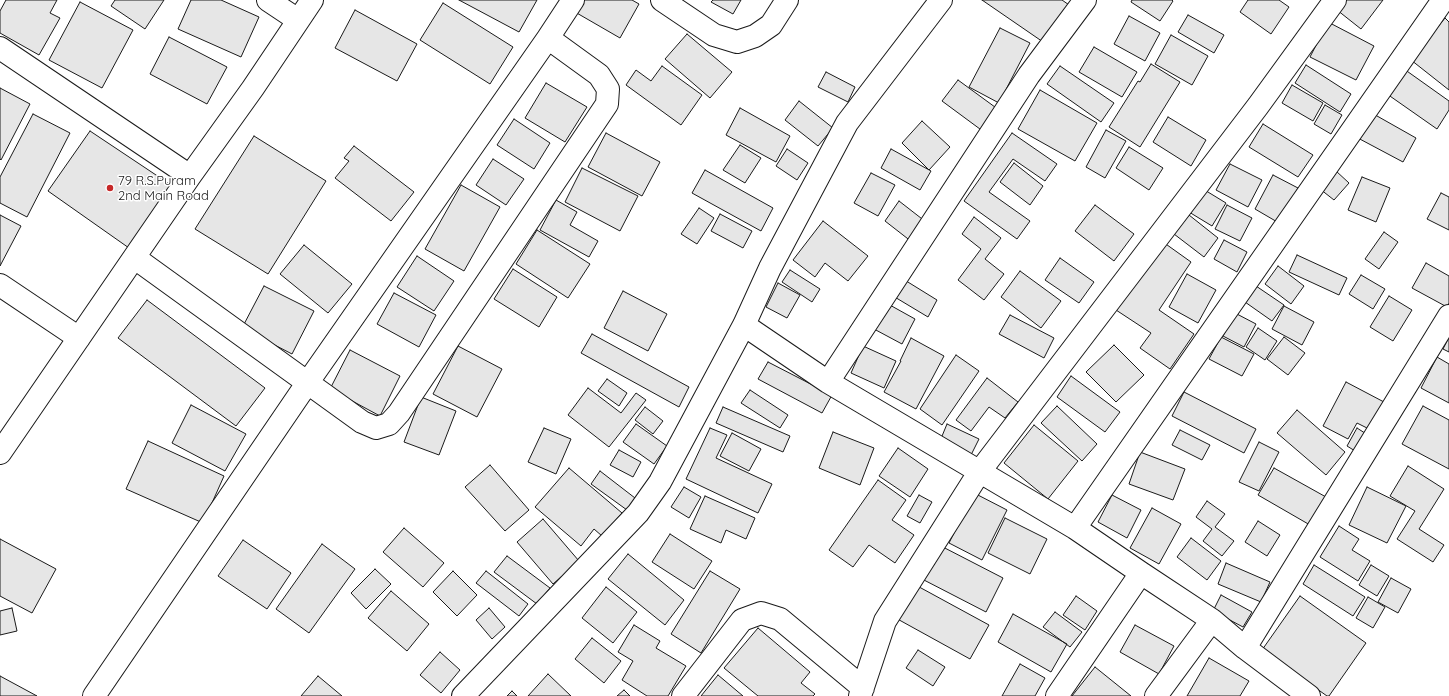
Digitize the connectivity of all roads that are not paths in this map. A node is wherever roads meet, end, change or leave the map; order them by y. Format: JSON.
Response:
{"nodes":[{"id":1,"x":268,"y":0,"type":"edge"},
{"id":2,"x":312,"y":0,"type":"edge"},
{"id":3,"x":573,"y":0,"type":"edge"},
{"id":4,"x":662,"y":0,"type":"edge"},
{"id":5,"x":788,"y":0,"type":"edge"},
{"id":6,"x":941,"y":0,"type":"edge"},
{"id":7,"x":1085,"y":0,"type":"edge"},
{"id":8,"x":1335,"y":0,"type":"edge"},
{"id":9,"x":1442,"y":0,"type":"edge"},
{"id":10,"x":298,"y":20,"type":"junction"},
{"id":11,"x":548,"y":38,"type":"junction"},
{"id":12,"x":0,"y":48,"type":"edge"},
{"id":13,"x":190,"y":176,"type":"junction"},
{"id":14,"x":135,"y":258,"type":"junction"},
{"id":15,"x":0,"y":285,"type":"edge"},
{"id":16,"x":1449,"y":316,"type":"edge"},
{"id":17,"x":744,"y":325,"type":"junction"},
{"id":18,"x":79,"y":338,"type":"junction"},
{"id":19,"x":308,"y":382,"type":"junction"},
{"id":20,"x":828,"y":382,"type":"junction"},
{"id":21,"x":0,"y":453,"type":"edge"},
{"id":22,"x":980,"y":471,"type":"junction"},
{"id":23,"x":1075,"y":528,"type":"junction"},
{"id":24,"x":1141,"y":573,"type":"junction"},
{"id":25,"x":1212,"y":620,"type":"junction"},
{"id":26,"x":1245,"y":648,"type":"junction"},
{"id":27,"x":862,"y":692,"type":"edge"},
{"id":28,"x":94,"y":696,"type":"edge"},
{"id":29,"x":464,"y":696,"type":"edge"},
{"id":30,"x":683,"y":696,"type":"edge"},
{"id":31,"x":1057,"y":696,"type":"edge"},
{"id":32,"x":1156,"y":696,"type":"edge"},
{"id":33,"x":1310,"y":696,"type":"edge"}],
"edges":[{"from":1,"to":10,"type":"street"},
{"from":2,"to":10,"type":"street"},
{"from":3,"to":11,"type":"street"},
{"from":4,"to":5,"type":"street"},
{"from":6,"to":17,"type":"street"},
{"from":7,"to":20,"type":"street"},
{"from":8,"to":22,"type":"street"},
{"from":9,"to":23,"type":"street"},
{"from":10,"to":13,"type":"street"},
{"from":11,"to":19,"type":"street"},
{"from":11,"to":19,"type":"street"},
{"from":12,"to":13,"type":"street"},
{"from":13,"to":14,"type":"street"},
{"from":14,"to":18,"type":"street"},
{"from":14,"to":19,"type":"street"},
{"from":15,"to":18,"type":"street"},
{"from":16,"to":26,"type":"street"},
{"from":17,"to":20,"type":"street"},
{"from":17,"to":29,"type":"street"},
{"from":18,"to":21,"type":"street"},
{"from":19,"to":28,"type":"street"},
{"from":20,"to":22,"type":"street"},
{"from":22,"to":23,"type":"street"},
{"from":22,"to":27,"type":"street"},
{"from":23,"to":24,"type":"street"},
{"from":24,"to":25,"type":"street"},
{"from":24,"to":31,"type":"street"},
{"from":25,"to":26,"type":"street"},
{"from":25,"to":32,"type":"street"},
{"from":26,"to":33,"type":"street"},
{"from":27,"to":30,"type":"street"}]}
